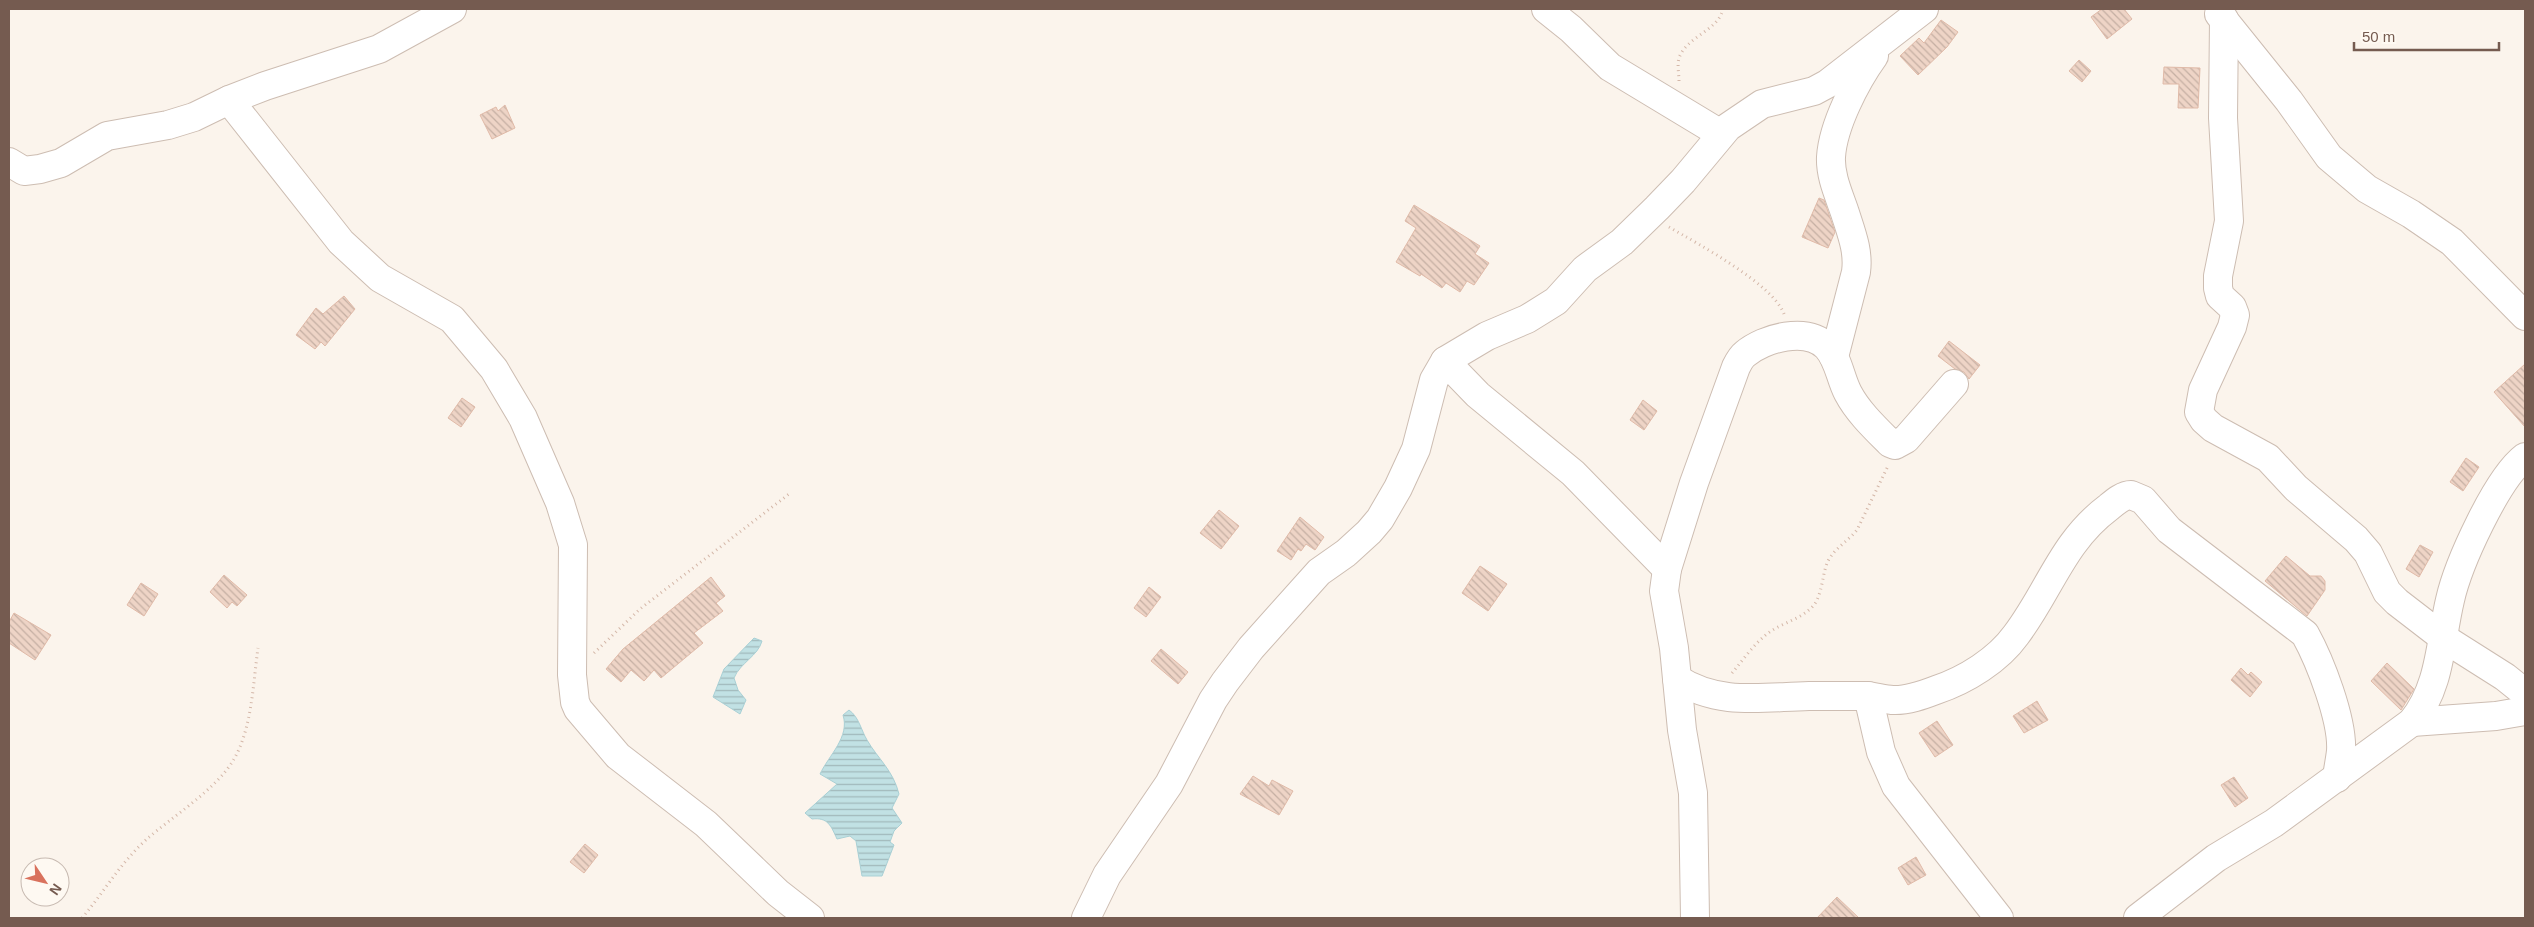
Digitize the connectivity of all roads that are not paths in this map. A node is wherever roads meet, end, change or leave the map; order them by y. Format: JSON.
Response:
{"nodes":[{"id":1,"x":452,"y":9,"type":"edge"},
{"id":2,"x":1546,"y":9,"type":"edge"},
{"id":3,"x":1924,"y":9,"type":"edge"},
{"id":4,"x":2219,"y":14,"type":"edge"},
{"id":5,"x":1885,"y":40,"type":"junction"},
{"id":6,"x":229,"y":100,"type":"junction"},
{"id":7,"x":1721,"y":134,"type":"junction"},
{"id":8,"x":9,"y":162,"type":"edge"},
{"id":9,"x":2525,"y":316,"type":"edge"},
{"id":10,"x":1834,"y":357,"type":"junction"},
{"id":11,"x":1445,"y":361,"type":"junction"},
{"id":12,"x":1954,"y":384,"type":"dead end"},
{"id":13,"x":2525,"y":457,"type":"edge"},
{"id":14,"x":1668,"y":569,"type":"junction"},
{"id":15,"x":2445,"y":639,"type":"junction"},
{"id":16,"x":1677,"y":679,"type":"junction"},
{"id":17,"x":2525,"y":693,"type":"edge"},
{"id":18,"x":1868,"y":696,"type":"junction"},
{"id":19,"x":2525,"y":711,"type":"edge"},
{"id":20,"x":2412,"y":722,"type":"junction"},
{"id":21,"x":2337,"y":778,"type":"junction"},
{"id":22,"x":810,"y":918,"type":"edge"},
{"id":23,"x":1086,"y":918,"type":"edge"},
{"id":24,"x":1694,"y":918,"type":"edge"},
{"id":25,"x":1999,"y":918,"type":"edge"},
{"id":26,"x":2138,"y":918,"type":"edge"}],
"edges":[{"from":1,"to":6,"type":"street"},
{"from":2,"to":7,"type":"street"},
{"from":3,"to":5,"type":"street"},
{"from":4,"to":9,"type":"street"},
{"from":4,"to":15,"type":"street"},
{"from":5,"to":7,"type":"street"},
{"from":5,"to":10,"type":"street"},
{"from":6,"to":8,"type":"street"},
{"from":6,"to":22,"type":"street"},
{"from":7,"to":11,"type":"street"},
{"from":10,"to":12,"type":"street"},
{"from":10,"to":14,"type":"street"},
{"from":11,"to":14,"type":"street"},
{"from":11,"to":23,"type":"street"},
{"from":13,"to":15,"type":"street"},
{"from":14,"to":16,"type":"street"},
{"from":15,"to":17,"type":"street"},
{"from":15,"to":20,"type":"street"},
{"from":16,"to":18,"type":"street"},
{"from":16,"to":24,"type":"street"},
{"from":18,"to":21,"type":"street"},
{"from":18,"to":25,"type":"street"},
{"from":19,"to":20,"type":"street"},
{"from":20,"to":21,"type":"street"},
{"from":21,"to":26,"type":"street"}]}
